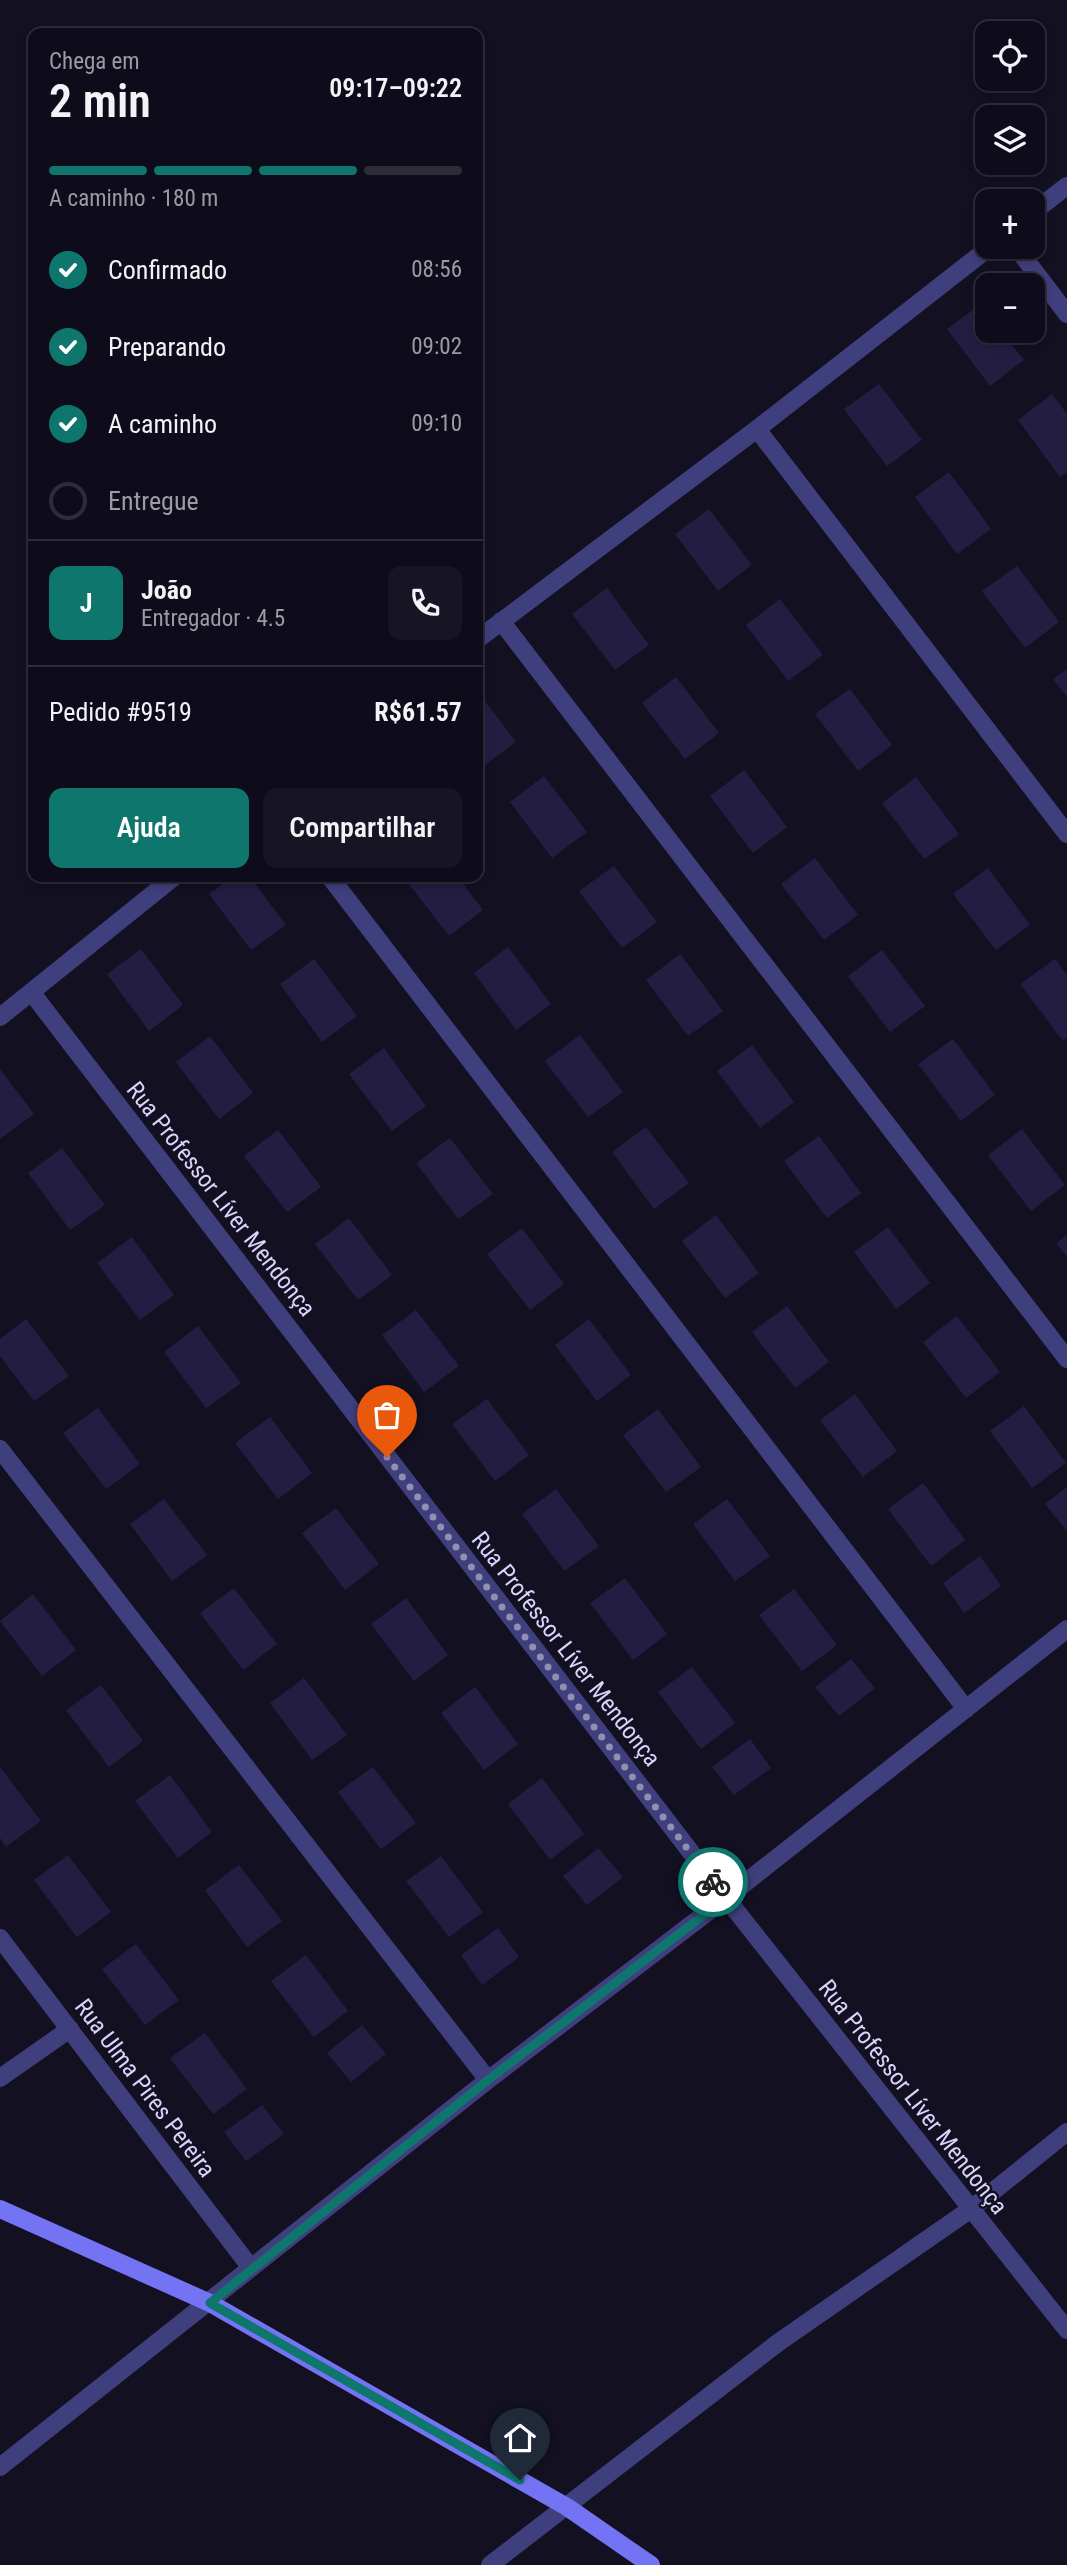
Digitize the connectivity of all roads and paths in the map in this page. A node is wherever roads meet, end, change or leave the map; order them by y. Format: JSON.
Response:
{"nodes":[{"id":1,"x":1067,"y":186,"type":"edge"},
{"id":2,"x":1045,"y":203,"type":"edge"},
{"id":3,"x":975,"y":259,"type":"edge"},
{"id":4,"x":1025,"y":259,"type":"edge"},
{"id":5,"x":1067,"y":314,"type":"edge"},
{"id":6,"x":757,"y":429,"type":"junction"},
{"id":7,"x":500,"y":621,"type":"junction"},
{"id":8,"x":483,"y":635,"type":"edge"},
{"id":9,"x":1067,"y":834,"type":"edge"},
{"id":10,"x":168,"y":882,"type":"edge"},
{"id":11,"x":334,"y":882,"type":"edge"},
{"id":12,"x":32,"y":993,"type":"junction"},
{"id":13,"x":0,"y":1017,"type":"edge"},
{"id":14,"x":1067,"y":1359,"type":"edge"},
{"id":15,"x":0,"y":1449,"type":"edge"},
{"id":16,"x":1067,"y":1629,"type":"edge"},
{"id":17,"x":966,"y":1709,"type":"junction"},
{"id":18,"x":726,"y":1898,"type":"junction"},
{"id":19,"x":0,"y":1938,"type":"edge"},
{"id":20,"x":70,"y":2029,"type":"junction"},
{"id":21,"x":0,"y":2078,"type":"edge"},
{"id":22,"x":488,"y":2080,"type":"junction"},
{"id":23,"x":1067,"y":2132,"type":"edge"},
{"id":24,"x":0,"y":2208,"type":"edge"},
{"id":25,"x":971,"y":2209,"type":"junction"},
{"id":26,"x":251,"y":2267,"type":"junction"},
{"id":27,"x":210,"y":2303,"type":"junction"},
{"id":28,"x":1067,"y":2330,"type":"edge"},
{"id":29,"x":0,"y":2468,"type":"edge"},
{"id":30,"x":567,"y":2507,"type":"junction"},
{"id":31,"x":490,"y":2565,"type":"edge"},
{"id":32,"x":651,"y":2565,"type":"edge"}],
"edges":[{"from":1,"to":2,"type":"street"},
{"from":3,"to":6,"type":"street"},
{"from":4,"to":5,"type":"street"},
{"from":6,"to":7,"type":"street"},
{"from":6,"to":9,"type":"street"},
{"from":7,"to":8,"type":"street"},
{"from":7,"to":14,"type":"street"},
{"from":10,"to":12,"type":"street"},
{"from":11,"to":17,"type":"street"},
{"from":12,"to":13,"type":"street"},
{"from":12,"to":18,"type":"street","name":"Rua Professor Líver Mendonça"},
{"from":15,"to":22,"type":"street"},
{"from":16,"to":17,"type":"street"},
{"from":17,"to":18,"type":"street"},
{"from":18,"to":22,"type":"street"},
{"from":18,"to":25,"type":"street","name":"Rua Professor Líver Mendonça"},
{"from":19,"to":20,"type":"street","name":"Rua Ulma Pires Pereira"},
{"from":20,"to":21,"type":"street"},
{"from":20,"to":26,"type":"street","name":"Rua Ulma Pires Pereira"},
{"from":22,"to":26,"type":"street"},
{"from":23,"to":25,"type":"street"},
{"from":24,"to":27,"type":"street"},
{"from":25,"to":28,"type":"street","name":"Rua Professor Líver Mendonça"},
{"from":25,"to":30,"type":"street"},
{"from":26,"to":27,"type":"street"},
{"from":27,"to":29,"type":"street"},
{"from":27,"to":30,"type":"street"},
{"from":30,"to":31,"type":"street"},
{"from":30,"to":32,"type":"street"}]}
